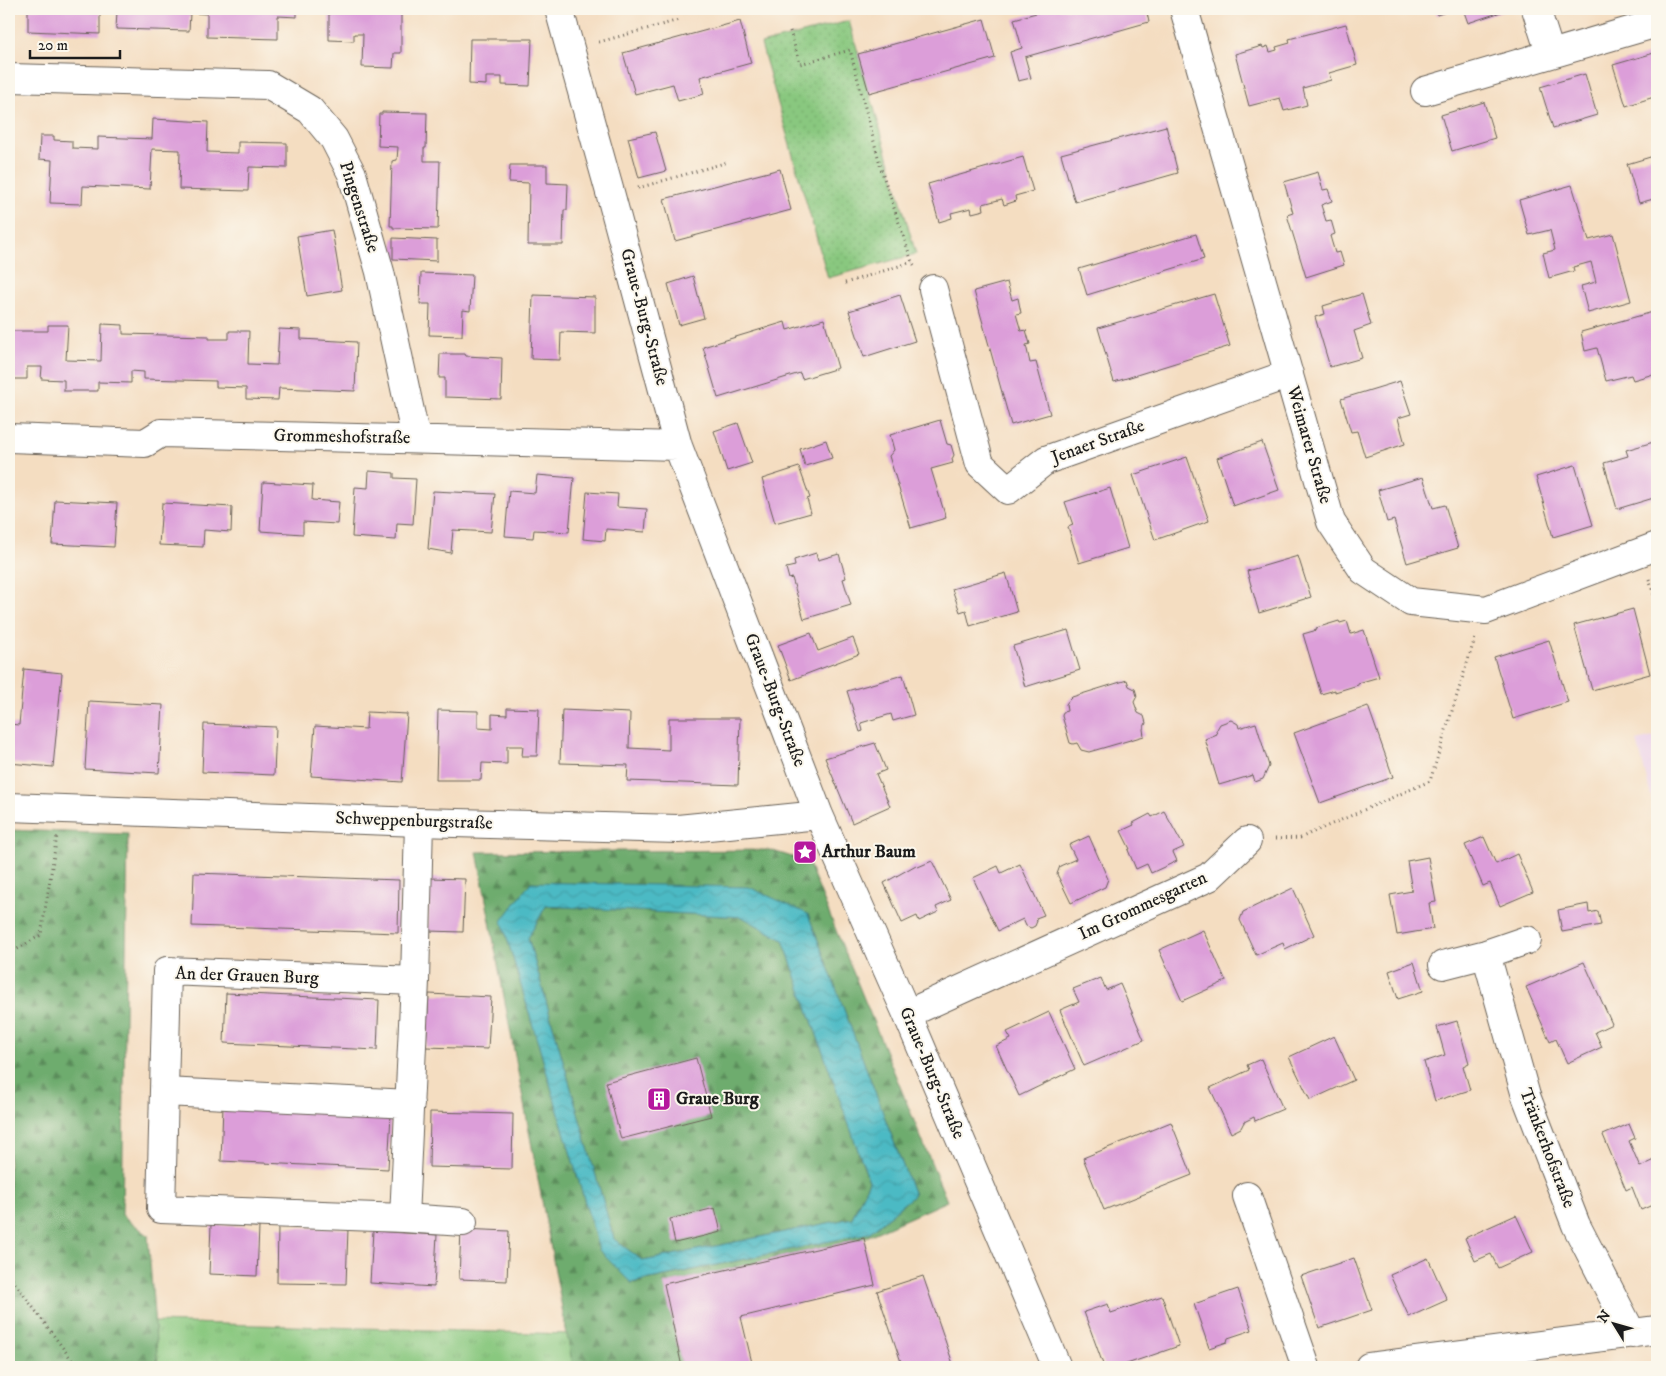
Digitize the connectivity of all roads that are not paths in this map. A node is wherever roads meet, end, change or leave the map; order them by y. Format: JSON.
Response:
{"nodes":[{"id":1,"x":559,"y":9,"type":"edge"},
{"id":2,"x":1184,"y":9,"type":"edge"},
{"id":3,"x":1536,"y":9,"type":"edge"},
{"id":4,"x":1657,"y":23,"type":"edge"},
{"id":5,"x":1550,"y":53,"type":"junction"},
{"id":6,"x":9,"y":78,"type":"edge"},
{"id":7,"x":1425,"y":90,"type":"dead end"},
{"id":8,"x":933,"y":289,"type":"road end"},
{"id":9,"x":1289,"y":374,"type":"junction"},
{"id":10,"x":9,"y":438,"type":"edge"},
{"id":11,"x":416,"y":439,"type":"junction"},
{"id":12,"x":678,"y":446,"type":"junction"},
{"id":13,"x":1657,"y":546,"type":"edge"},
{"id":14,"x":9,"y":807,"type":"edge"},
{"id":15,"x":819,"y":815,"type":"junction"},
{"id":16,"x":420,"y":822,"type":"junction"},
{"id":17,"x":1247,"y":841,"type":"road end"},
{"id":18,"x":1527,"y":940,"type":"dead end"},
{"id":19,"x":1486,"y":954,"type":"junction"},
{"id":20,"x":1443,"y":964,"type":"dead end"},
{"id":21,"x":415,"y":982,"type":"junction"},
{"id":22,"x":907,"y":1014,"type":"junction"},
{"id":23,"x":165,"y":1092,"type":"junction"},
{"id":24,"x":410,"y":1104,"type":"junction"},
{"id":25,"x":1247,"y":1196,"type":"dead end"},
{"id":26,"x":404,"y":1218,"type":"junction"},
{"id":27,"x":463,"y":1222,"type":"dead end"},
{"id":28,"x":1644,"y":1332,"type":"edge"},
{"id":29,"x":1057,"y":1367,"type":"edge"},
{"id":30,"x":1306,"y":1367,"type":"edge"},
{"id":31,"x":1369,"y":1367,"type":"edge"}],
"edges":[{"from":1,"to":12,"type":"street","name":"Graue-Burg-Straße"},
{"from":2,"to":9,"type":"street","name":"Weimarer Straße"},
{"from":3,"to":5,"type":"street"},
{"from":4,"to":5,"type":"street"},
{"from":5,"to":7,"type":"street"},
{"from":6,"to":11,"type":"street","name":"Pingenstraße"},
{"from":8,"to":9,"type":"street","name":"Jenaer Straße"},
{"from":9,"to":13,"type":"street","name":"Weimarer Straße"},
{"from":10,"to":11,"type":"street","name":"Grommeshofstraße"},
{"from":11,"to":12,"type":"street","name":"Grommeshofstraße"},
{"from":12,"to":15,"type":"street","name":"Graue-Burg-Straße"},
{"from":14,"to":16,"type":"street","name":"Schweppenburgstraße"},
{"from":15,"to":16,"type":"street","name":"Schweppenburgstraße"},
{"from":15,"to":22,"type":"street","name":"Graue-Burg-Straße"},
{"from":16,"to":21,"type":"street"},
{"from":17,"to":22,"type":"street","name":"Im Grommesgarten"},
{"from":18,"to":19,"type":"street"},
{"from":19,"to":20,"type":"street"},
{"from":19,"to":28,"type":"street","name":"Tränkerhofstraße"},
{"from":21,"to":23,"type":"street","name":"An der Grauen Burg"},
{"from":21,"to":24,"type":"street"},
{"from":22,"to":29,"type":"street","name":"Graue-Burg-Straße"},
{"from":23,"to":24,"type":"street"},
{"from":23,"to":26,"type":"street","name":"An der Grauen Burg"},
{"from":24,"to":26,"type":"street"},
{"from":25,"to":30,"type":"street"},
{"from":26,"to":27,"type":"street","name":"An der Grauen Burg"},
{"from":28,"to":31,"type":"street","name":"Tränkerhofstraße"}]}
